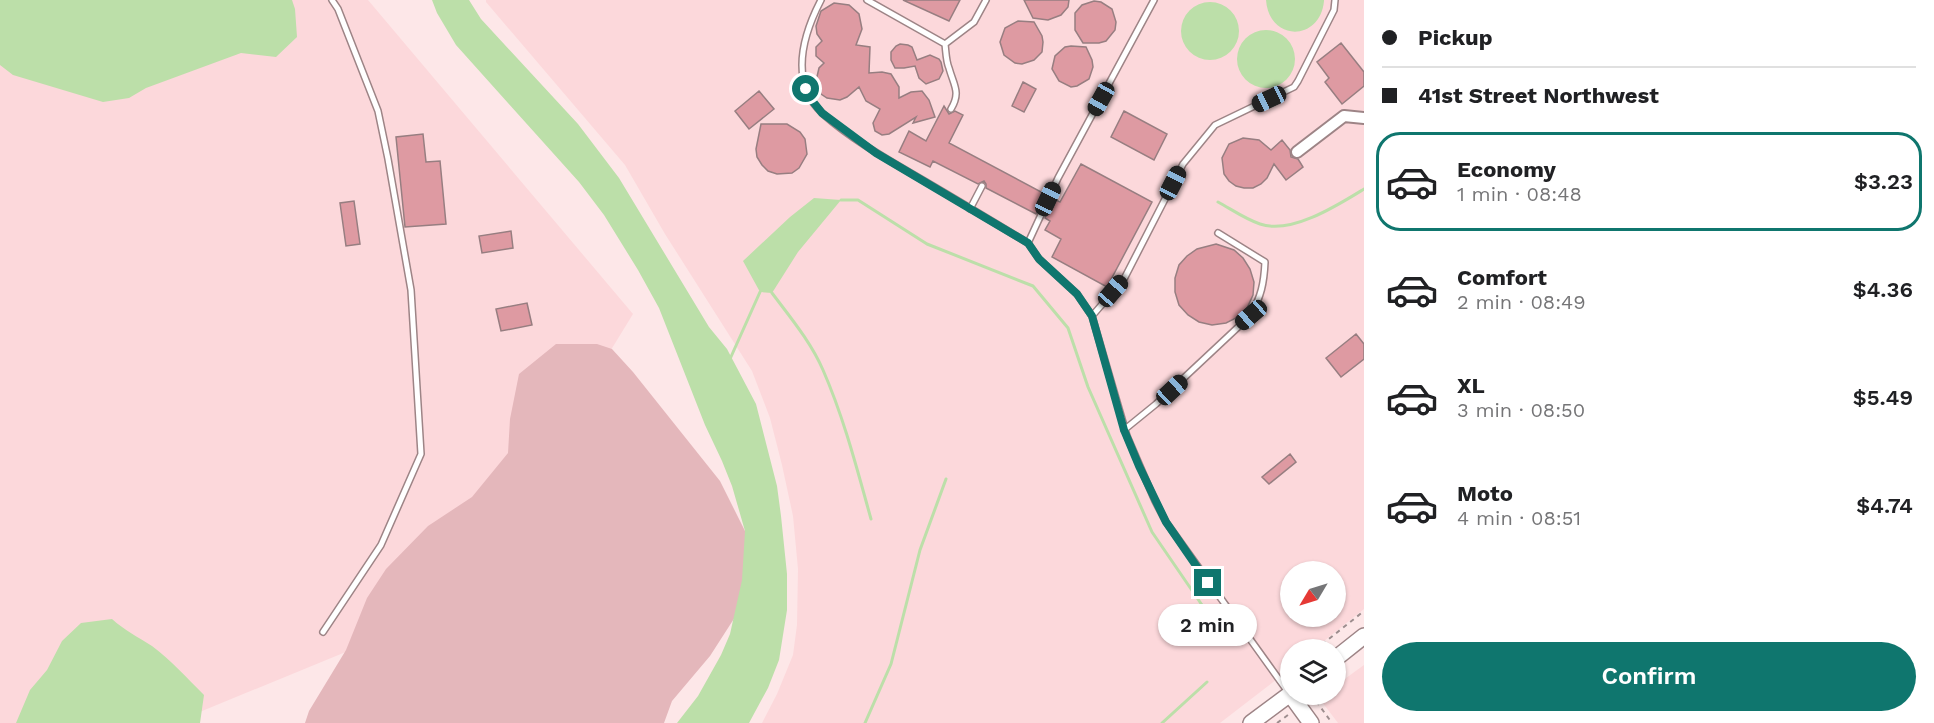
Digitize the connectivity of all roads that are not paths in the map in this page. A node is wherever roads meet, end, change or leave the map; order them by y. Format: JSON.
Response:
{"nodes":[{"id":1,"x":332,"y":0,"type":"edge"},
{"id":2,"x":821,"y":0,"type":"edge"},
{"id":3,"x":867,"y":0,"type":"edge"},
{"id":4,"x":986,"y":0,"type":"edge"},
{"id":5,"x":1154,"y":0,"type":"edge"},
{"id":6,"x":1335,"y":0,"type":"edge"},
{"id":7,"x":945,"y":44,"type":"junction"},
{"id":8,"x":951,"y":109,"type":"dead end"},
{"id":9,"x":1364,"y":118,"type":"edge"},
{"id":10,"x":1298,"y":152,"type":"dead end"},
{"id":11,"x":982,"y":186,"type":"dead end"},
{"id":12,"x":970,"y":208,"type":"junction"},
{"id":13,"x":1218,"y":233,"type":"dead end"},
{"id":14,"x":1028,"y":243,"type":"junction"},
{"id":15,"x":1092,"y":316,"type":"junction"},
{"id":16,"x":1124,"y":430,"type":"junction"},
{"id":17,"x":323,"y":632,"type":"dead end"},
{"id":18,"x":1364,"y":636,"type":"edge"},
{"id":19,"x":1346,"y":650,"type":"edge"},
{"id":20,"x":1280,"y":680,"type":"edge"},
{"id":21,"x":1280,"y":701,"type":"edge"},
{"id":22,"x":1298,"y":705,"type":"edge"},
{"id":23,"x":1251,"y":723,"type":"edge"},
{"id":24,"x":1311,"y":723,"type":"edge"}],
"edges":[{"from":1,"to":17,"type":"lane"},
{"from":2,"to":12,"type":"lane"},
{"from":3,"to":7,"type":"lane"},
{"from":4,"to":7,"type":"lane"},
{"from":5,"to":14,"type":"lane"},
{"from":6,"to":15,"type":"lane"},
{"from":7,"to":8,"type":"lane"},
{"from":9,"to":10,"type":"street"},
{"from":11,"to":12,"type":"lane"},
{"from":12,"to":14,"type":"lane"},
{"from":13,"to":16,"type":"lane"},
{"from":14,"to":15,"type":"lane"},
{"from":15,"to":16,"type":"lane"},
{"from":16,"to":20,"type":"lane"},
{"from":18,"to":19,"type":"main road"},
{"from":21,"to":23,"type":"main road"},
{"from":22,"to":24,"type":"main road"}]}
